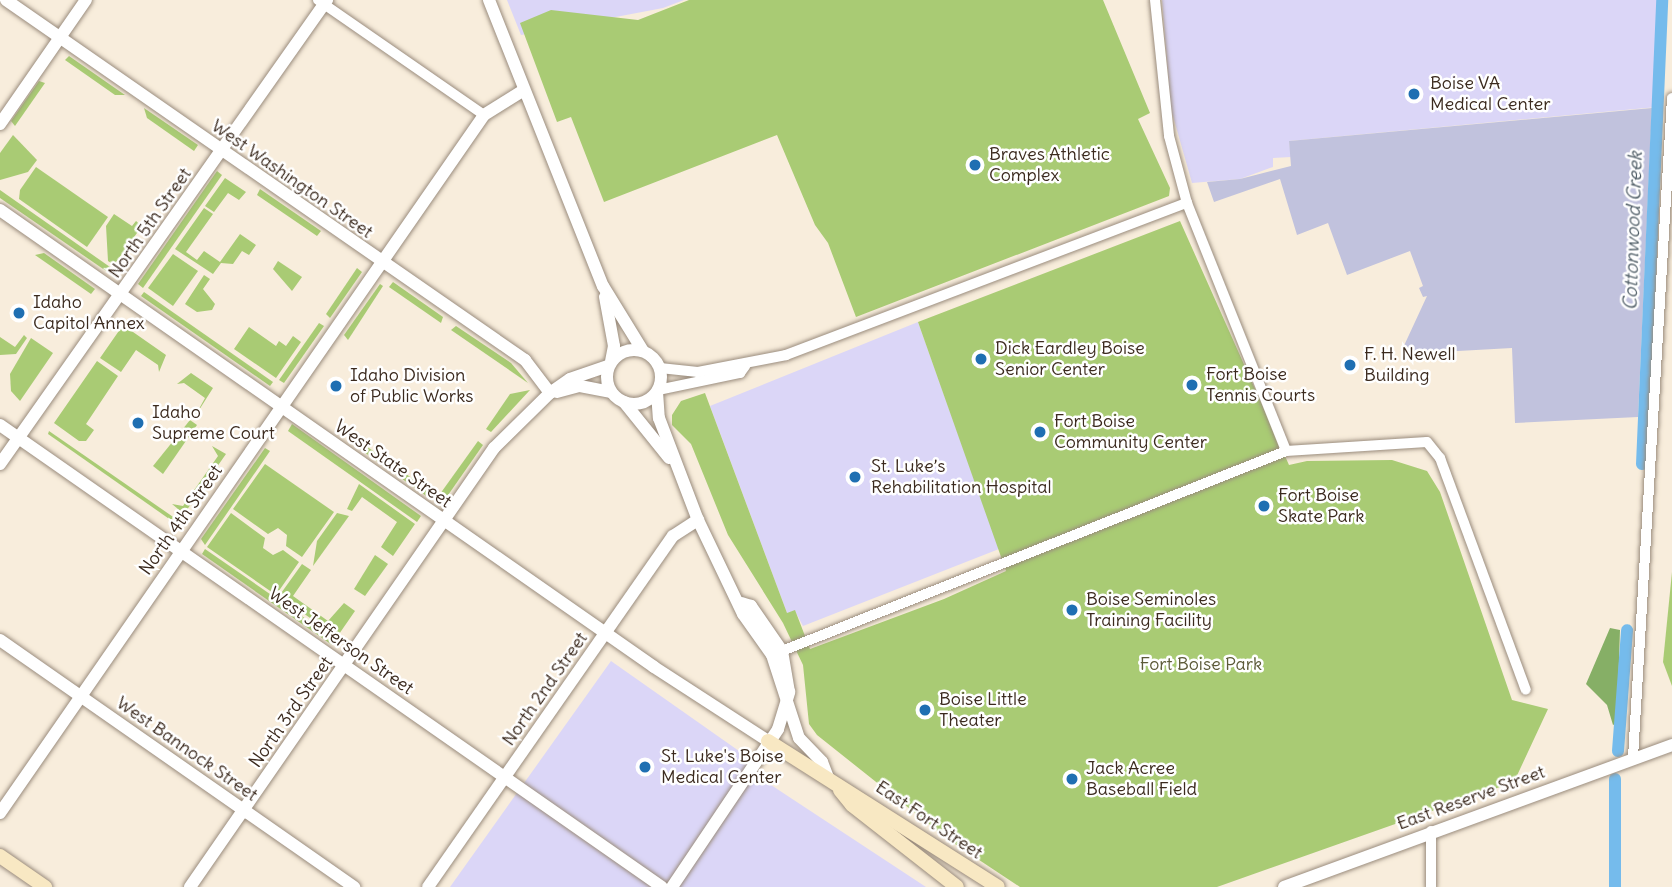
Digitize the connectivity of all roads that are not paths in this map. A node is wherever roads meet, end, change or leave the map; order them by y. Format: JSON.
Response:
{"nodes":[{"id":1,"x":6,"y":0,"type":"edge"},
{"id":2,"x":86,"y":0,"type":"edge"},
{"id":3,"x":489,"y":0,"type":"edge"},
{"id":4,"x":1155,"y":0,"type":"edge"},
{"id":5,"x":323,"y":1,"type":"edge"},
{"id":6,"x":60,"y":38,"type":"junction"},
{"id":7,"x":524,"y":90,"type":"junction"},
{"id":8,"x":1672,"y":97,"type":"edge"},
{"id":9,"x":484,"y":115,"type":"junction"},
{"id":10,"x":0,"y":124,"type":"edge"},
{"id":11,"x":222,"y":151,"type":"junction"},
{"id":12,"x":1187,"y":203,"type":"junction"},
{"id":13,"x":0,"y":210,"type":"edge"},
{"id":14,"x":381,"y":263,"type":"junction"},
{"id":15,"x":603,"y":286,"type":"junction"},
{"id":16,"x":121,"y":295,"type":"junction"},
{"id":17,"x":643,"y":351,"type":"junction"},
{"id":18,"x":609,"y":364,"type":"junction"},
{"id":19,"x":745,"y":366,"type":"junction"},
{"id":20,"x":660,"y":368,"type":"junction"},
{"id":21,"x":658,"y":391,"type":"junction"},
{"id":22,"x":611,"y":392,"type":"junction"},
{"id":23,"x":550,"y":393,"type":"junction"},
{"id":24,"x":624,"y":402,"type":"junction"},
{"id":25,"x":281,"y":407,"type":"junction"},
{"id":26,"x":0,"y":425,"type":"edge"},
{"id":27,"x":19,"y":438,"type":"junction"},
{"id":28,"x":1286,"y":451,"type":"junction"},
{"id":29,"x":0,"y":464,"type":"edge"},
{"id":30,"x":676,"y":467,"type":"junction"},
{"id":31,"x":442,"y":520,"type":"junction"},
{"id":32,"x":698,"y":520,"type":"junction"},
{"id":33,"x":181,"y":551,"type":"junction"},
{"id":34,"x":741,"y":603,"type":"junction"},
{"id":35,"x":605,"y":634,"type":"junction"},
{"id":36,"x":0,"y":640,"type":"edge"},
{"id":37,"x":782,"y":651,"type":"junction"},
{"id":38,"x":345,"y":665,"type":"junction"},
{"id":39,"x":1526,"y":690,"type":"dead end"},
{"id":40,"x":80,"y":696,"type":"junction"},
{"id":41,"x":785,"y":708,"type":"junction"},
{"id":42,"x":768,"y":741,"type":"junction"},
{"id":43,"x":1672,"y":745,"type":"edge"},
{"id":44,"x":1633,"y":758,"type":"junction"},
{"id":45,"x":505,"y":777,"type":"junction"},
{"id":46,"x":833,"y":783,"type":"junction"},
{"id":47,"x":244,"y":810,"type":"junction"},
{"id":48,"x":0,"y":813,"type":"edge"},
{"id":49,"x":1431,"y":831,"type":"junction"},
{"id":50,"x":0,"y":856,"type":"edge"},
{"id":51,"x":45,"y":887,"type":"edge"},
{"id":52,"x":190,"y":887,"type":"edge"},
{"id":53,"x":354,"y":887,"type":"edge"},
{"id":54,"x":428,"y":887,"type":"edge"},
{"id":55,"x":662,"y":887,"type":"edge"},
{"id":56,"x":672,"y":887,"type":"edge"},
{"id":57,"x":957,"y":887,"type":"edge"},
{"id":58,"x":998,"y":887,"type":"edge"},
{"id":59,"x":1283,"y":887,"type":"edge"},
{"id":60,"x":1431,"y":887,"type":"edge"}],
"edges":[{"from":1,"to":6,"type":"street","name":"West Washington Street"},
{"from":2,"to":6,"type":"street"},
{"from":3,"to":7,"type":"street"},
{"from":4,"to":12,"type":"street"},
{"from":5,"to":9,"type":"street"},
{"from":5,"to":11,"type":"street","name":"North 5th Street"},
{"from":6,"to":10,"type":"street"},
{"from":6,"to":11,"type":"street","name":"West Washington Street"},
{"from":7,"to":9,"type":"street","name":"North 4th Street"},
{"from":7,"to":15,"type":"street"},
{"from":8,"to":44,"type":"street"},
{"from":9,"to":14,"type":"street","name":"North 4th Street"},
{"from":11,"to":14,"type":"street","name":"West Washington Street"},
{"from":11,"to":16,"type":"street","name":"North 5th Street"},
{"from":12,"to":19,"type":"street"},
{"from":12,"to":28,"type":"street"},
{"from":13,"to":16,"type":"street","name":"West State Street"},
{"from":14,"to":23,"type":"street","name":"West Washington Street"},
{"from":14,"to":25,"type":"street","name":"North 4th Street"},
{"from":15,"to":17,"type":"street"},
{"from":15,"to":18,"type":"street"},
{"from":16,"to":25,"type":"street","name":"West State Street"},
{"from":16,"to":27,"type":"street","name":"North 5th Street"},
{"from":17,"to":18,"type":"street"},
{"from":17,"to":20,"type":"street"},
{"from":18,"to":22,"type":"street"},
{"from":18,"to":23,"type":"street","name":"North 3rd Street"},
{"from":19,"to":20,"type":"street"},
{"from":19,"to":21,"type":"street"},
{"from":20,"to":21,"type":"street"},
{"from":21,"to":24,"type":"street"},
{"from":21,"to":30,"type":"street"},
{"from":22,"to":23,"type":"street"},
{"from":22,"to":24,"type":"street"},
{"from":23,"to":31,"type":"street","name":"North 3rd Street"},
{"from":24,"to":30,"type":"street"},
{"from":25,"to":31,"type":"street","name":"West State Street"},
{"from":25,"to":33,"type":"street","name":"North 4th Street"},
{"from":26,"to":27,"type":"street","name":"West Jefferson Street"},
{"from":27,"to":29,"type":"street","name":"North 5th Street"},
{"from":27,"to":33,"type":"street","name":"West Jefferson Street"},
{"from":28,"to":37,"type":"street"},
{"from":28,"to":39,"type":"street"},
{"from":30,"to":32,"type":"street"},
{"from":31,"to":35,"type":"street","name":"West State Street"},
{"from":31,"to":38,"type":"street","name":"North 3rd Street"},
{"from":32,"to":34,"type":"street"},
{"from":32,"to":35,"type":"street","name":"North 2nd Street"},
{"from":33,"to":38,"type":"street","name":"West Jefferson Street"},
{"from":33,"to":40,"type":"street","name":"North 4th Street"},
{"from":34,"to":37,"type":"street"},
{"from":34,"to":41,"type":"street"},
{"from":35,"to":42,"type":"street","name":"West State Street"},
{"from":35,"to":45,"type":"street","name":"North 2nd Street"},
{"from":36,"to":40,"type":"street","name":"West Bannock Street"},
{"from":37,"to":41,"type":"street"},
{"from":38,"to":45,"type":"street","name":"West Jefferson Street"},
{"from":38,"to":47,"type":"street","name":"North 3rd Street"},
{"from":40,"to":47,"type":"street","name":"West Bannock Street"},
{"from":40,"to":48,"type":"street","name":"North 4th Street"},
{"from":41,"to":42,"type":"street"},
{"from":41,"to":46,"type":"street"},
{"from":42,"to":46,"type":"main road","name":"East Fort Street"},
{"from":42,"to":56,"type":"street"},
{"from":43,"to":44,"type":"street","name":"East Reserve Street"},
{"from":44,"to":49,"type":"street","name":"East Reserve Street"},
{"from":45,"to":54,"type":"street","name":"North 2nd Street"},
{"from":45,"to":55,"type":"street","name":"West Jefferson Street"},
{"from":46,"to":57,"type":"main road","name":"East Fort Street"},
{"from":46,"to":58,"type":"main road","name":"East Fort Street"},
{"from":47,"to":52,"type":"street","name":"North 3rd Street"},
{"from":47,"to":53,"type":"street","name":"West Bannock Street"},
{"from":49,"to":59,"type":"street","name":"East Reserve Street"},
{"from":49,"to":60,"type":"street"},
{"from":50,"to":51,"type":"main road"}]}
